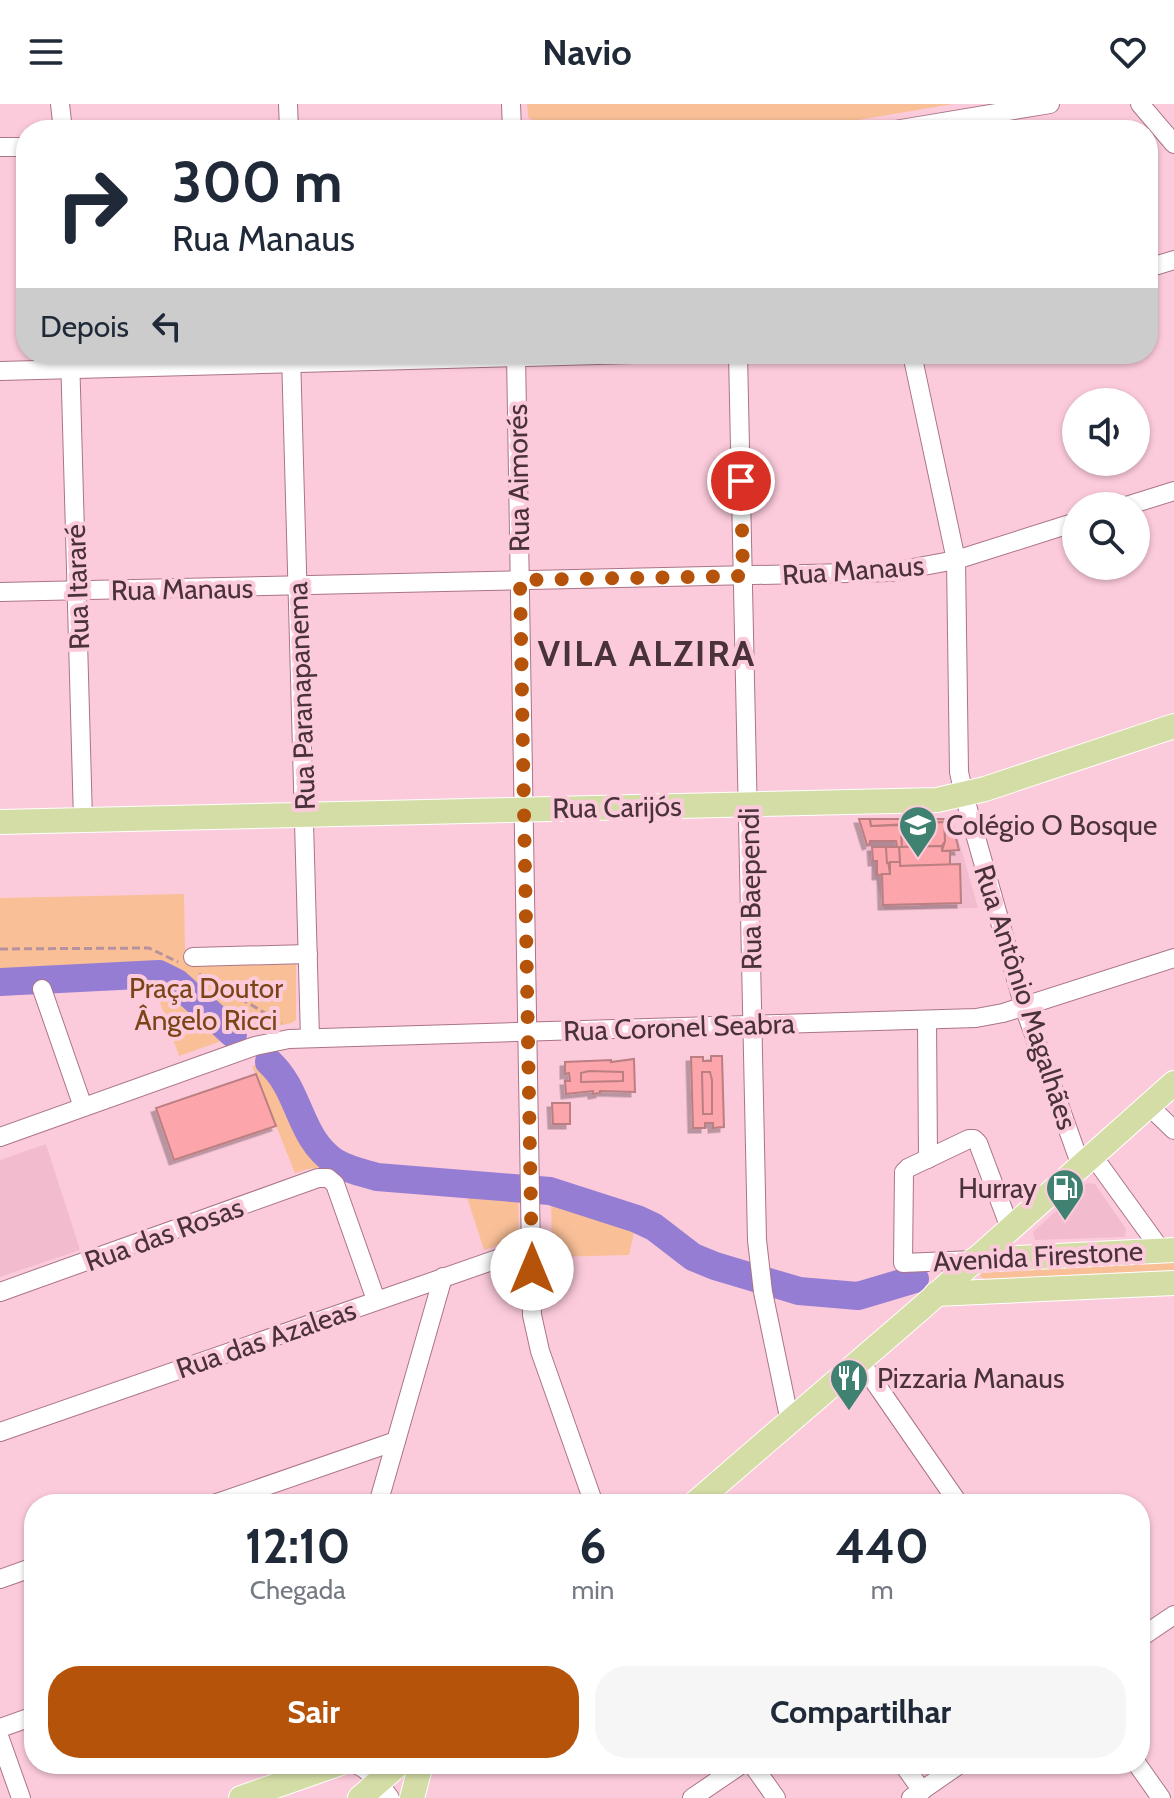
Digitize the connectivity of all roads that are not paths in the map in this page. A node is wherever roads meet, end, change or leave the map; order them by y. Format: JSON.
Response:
{"nodes":[{"id":1,"x":1047,"y":104,"type":"edge"},
{"id":2,"x":1140,"y":104,"type":"edge"},
{"id":3,"x":963,"y":120,"type":"edge"},
{"id":4,"x":1154,"y":120,"type":"edge"},
{"id":5,"x":1158,"y":125,"type":"edge"},
{"id":6,"x":1174,"y":144,"type":"edge"},
{"id":7,"x":55,"y":364,"type":"edge"},
{"id":8,"x":71,"y":364,"type":"edge"},
{"id":9,"x":291,"y":364,"type":"edge"},
{"id":10,"x":516,"y":364,"type":"edge"},
{"id":11,"x":738,"y":364,"type":"edge"},
{"id":12,"x":914,"y":364,"type":"edge"},
{"id":13,"x":0,"y":371,"type":"edge"},
{"id":14,"x":1174,"y":491,"type":"edge"},
{"id":15,"x":1150,"y":498,"type":"edge"},
{"id":16,"x":1062,"y":526,"type":"edge"},
{"id":17,"x":956,"y":560,"type":"junction"},
{"id":18,"x":743,"y":576,"type":"junction"},
{"id":19,"x":520,"y":580,"type":"junction"},
{"id":20,"x":297,"y":587,"type":"junction"},
{"id":21,"x":77,"y":590,"type":"junction"},
{"id":22,"x":0,"y":592,"type":"edge"},
{"id":23,"x":1174,"y":726,"type":"edge"},
{"id":24,"x":964,"y":795,"type":"junction"},
{"id":25,"x":748,"y":804,"type":"junction"},
{"id":26,"x":524,"y":809,"type":"junction"},
{"id":27,"x":305,"y":815,"type":"junction"},
{"id":28,"x":83,"y":820,"type":"junction"},
{"id":29,"x":0,"y":822,"type":"edge"},
{"id":30,"x":308,"y":954,"type":"junction"},
{"id":31,"x":1174,"y":958,"type":"edge"},
{"id":32,"x":191,"y":965,"type":"road end"},
{"id":33,"x":42,"y":989,"type":"dead end"},
{"id":34,"x":1024,"y":1007,"type":"junction"},
{"id":35,"x":927,"y":1020,"type":"junction"},
{"id":36,"x":753,"y":1025,"type":"junction"},
{"id":37,"x":529,"y":1031,"type":"junction"},
{"id":38,"x":310,"y":1038,"type":"junction"},
{"id":39,"x":1174,"y":1083,"type":"edge"},
{"id":40,"x":1149,"y":1106,"type":"junction"},
{"id":41,"x":83,"y":1107,"type":"junction"},
{"id":42,"x":1174,"y":1130,"type":"edge"},
{"id":43,"x":0,"y":1137,"type":"edge"},
{"id":44,"x":928,"y":1159,"type":"junction"},
{"id":45,"x":1087,"y":1161,"type":"junction"},
{"id":46,"x":1010,"y":1228,"type":"junction"},
{"id":47,"x":532,"y":1247,"type":"junction"},
{"id":48,"x":1167,"y":1250,"type":"edge"},
{"id":49,"x":974,"y":1260,"type":"junction"},
{"id":50,"x":443,"y":1277,"type":"junction"},
{"id":51,"x":1174,"y":1283,"type":"edge"},
{"id":52,"x":0,"y":1292,"type":"edge"},
{"id":53,"x":936,"y":1294,"type":"junction"},
{"id":54,"x":376,"y":1300,"type":"junction"},
{"id":55,"x":860,"y":1361,"type":"junction"},
{"id":56,"x":790,"y":1422,"type":"junction"},
{"id":57,"x":0,"y":1432,"type":"edge"},
{"id":58,"x":396,"y":1441,"type":"junction"},
{"id":59,"x":243,"y":1494,"type":"edge"},
{"id":60,"x":381,"y":1494,"type":"edge"},
{"id":61,"x":591,"y":1494,"type":"edge"},
{"id":62,"x":706,"y":1494,"type":"edge"},
{"id":63,"x":952,"y":1494,"type":"edge"},
{"id":64,"x":24,"y":1571,"type":"edge"},
{"id":65,"x":0,"y":1579,"type":"edge"},
{"id":66,"x":1174,"y":1615,"type":"edge"},
{"id":67,"x":1150,"y":1631,"type":"edge"},
{"id":68,"x":24,"y":1720,"type":"edge"},
{"id":69,"x":0,"y":1728,"type":"edge"},
{"id":70,"x":0,"y":1739,"type":"edge"},
{"id":71,"x":294,"y":1774,"type":"edge"},
{"id":72,"x":366,"y":1774,"type":"edge"},
{"id":73,"x":391,"y":1774,"type":"edge"},
{"id":74,"x":418,"y":1774,"type":"edge"},
{"id":75,"x":727,"y":1774,"type":"edge"},
{"id":76,"x":759,"y":1774,"type":"edge"},
{"id":77,"x":907,"y":1774,"type":"edge"},
{"id":78,"x":945,"y":1774,"type":"edge"},
{"id":79,"x":1144,"y":1774,"type":"edge"},
{"id":80,"x":376,"y":1793,"type":"edge"},
{"id":81,"x":916,"y":1794,"type":"edge"},
{"id":82,"x":21,"y":1798,"type":"edge"},
{"id":83,"x":241,"y":1798,"type":"edge"},
{"id":84,"x":412,"y":1798,"type":"edge"},
{"id":85,"x":692,"y":1798,"type":"edge"},
{"id":86,"x":776,"y":1798,"type":"edge"},
{"id":87,"x":1161,"y":1798,"type":"edge"}],
"edges":[{"from":1,"to":3,"type":"street"},
{"from":2,"to":4,"type":"street"},
{"from":5,"to":6,"type":"street"},
{"from":7,"to":13,"type":"street"},
{"from":8,"to":21,"type":"street","name":"Rua Itararé"},
{"from":9,"to":20,"type":"street","name":"Rua Paranapanema"},
{"from":10,"to":19,"type":"street","name":"Rua Aimorés"},
{"from":11,"to":18,"type":"street","name":"Rua Baependi"},
{"from":12,"to":17,"type":"street","name":"Rua Antônio Magalhães"},
{"from":14,"to":15,"type":"street"},
{"from":16,"to":17,"type":"street","name":"Rua Manaus"},
{"from":17,"to":18,"type":"street","name":"Rua Manaus"},
{"from":17,"to":24,"type":"street","name":"Rua Antônio Magalhães"},
{"from":18,"to":19,"type":"street","name":"Rua Manaus"},
{"from":18,"to":25,"type":"street","name":"Rua Baependi"},
{"from":19,"to":20,"type":"street","name":"Rua Manaus"},
{"from":19,"to":26,"type":"street","name":"Rua Aimorés"},
{"from":20,"to":21,"type":"street","name":"Rua Manaus"},
{"from":20,"to":27,"type":"street","name":"Rua Paranapanema"},
{"from":21,"to":22,"type":"street","name":"Rua Manaus"},
{"from":21,"to":28,"type":"street","name":"Rua Itararé"},
{"from":23,"to":24,"type":"main road","name":"Rua Carijós"},
{"from":24,"to":25,"type":"main road","name":"Rua Carijós"},
{"from":24,"to":34,"type":"street","name":"Rua Antônio Magalhães"},
{"from":25,"to":26,"type":"main road","name":"Rua Carijós"},
{"from":25,"to":36,"type":"street","name":"Rua Baependi"},
{"from":26,"to":27,"type":"main road","name":"Rua Carijós"},
{"from":26,"to":37,"type":"street","name":"Rua Aimorés"},
{"from":27,"to":28,"type":"main road","name":"Rua Carijós"},
{"from":27,"to":30,"type":"street","name":"Rua Paranapanema"},
{"from":28,"to":29,"type":"main road","name":"Rua Carijós"},
{"from":30,"to":32,"type":"street"},
{"from":30,"to":38,"type":"street","name":"Rua Paranapanema"},
{"from":31,"to":34,"type":"street","name":"Rua Coronel Seabra"},
{"from":33,"to":41,"type":"street"},
{"from":34,"to":35,"type":"street","name":"Rua Coronel Seabra"},
{"from":34,"to":45,"type":"street","name":"Rua Antônio Magalhães"},
{"from":35,"to":36,"type":"street","name":"Rua Coronel Seabra"},
{"from":35,"to":44,"type":"street"},
{"from":36,"to":37,"type":"street","name":"Rua Coronel Seabra"},
{"from":36,"to":56,"type":"street","name":"Rua Baependi"},
{"from":37,"to":38,"type":"street","name":"Rua Coronel Seabra"},
{"from":37,"to":47,"type":"street","name":"Rua Aimorés"},
{"from":38,"to":41,"type":"street","name":"Rua Coronel Seabra"},
{"from":39,"to":40,"type":"main road"},
{"from":40,"to":42,"type":"street"},
{"from":40,"to":45,"type":"main road"},
{"from":41,"to":43,"type":"street","name":"Rua Coronel Seabra"},
{"from":44,"to":46,"type":"street"},
{"from":44,"to":49,"type":"street","name":"Avenida Firestone"},
{"from":45,"to":46,"type":"main road"},
{"from":45,"to":48,"type":"street","name":"Rua Antônio Magalhães"},
{"from":46,"to":49,"type":"main road"},
{"from":47,"to":50,"type":"street","name":"Rua das Azaleas"},
{"from":47,"to":61,"type":"street","name":"Rua Aimorés"},
{"from":48,"to":49,"type":"main road","name":"Avenida Firestone"},
{"from":49,"to":53,"type":"main road"},
{"from":50,"to":54,"type":"street","name":"Rua das Azaleas"},
{"from":50,"to":58,"type":"street"},
{"from":51,"to":53,"type":"main road","name":"Avenida Firestone"},
{"from":52,"to":54,"type":"street","name":"Rua das Rosas"},
{"from":53,"to":55,"type":"main road"},
{"from":54,"to":57,"type":"street","name":"Rua das Azaleas"},
{"from":55,"to":56,"type":"main road"},
{"from":55,"to":63,"type":"street"},
{"from":56,"to":62,"type":"main road"},
{"from":58,"to":59,"type":"street"},
{"from":58,"to":60,"type":"street"},
{"from":64,"to":65,"type":"street"},
{"from":66,"to":67,"type":"street"},
{"from":68,"to":69,"type":"street"},
{"from":70,"to":82,"type":"street"},
{"from":71,"to":83,"type":"main road"},
{"from":72,"to":80,"type":"street"},
{"from":73,"to":80,"type":"main road"},
{"from":74,"to":84,"type":"main road"},
{"from":75,"to":85,"type":"street"},
{"from":76,"to":86,"type":"street"},
{"from":77,"to":81,"type":"street"},
{"from":78,"to":81,"type":"street"},
{"from":79,"to":87,"type":"street"}]}
